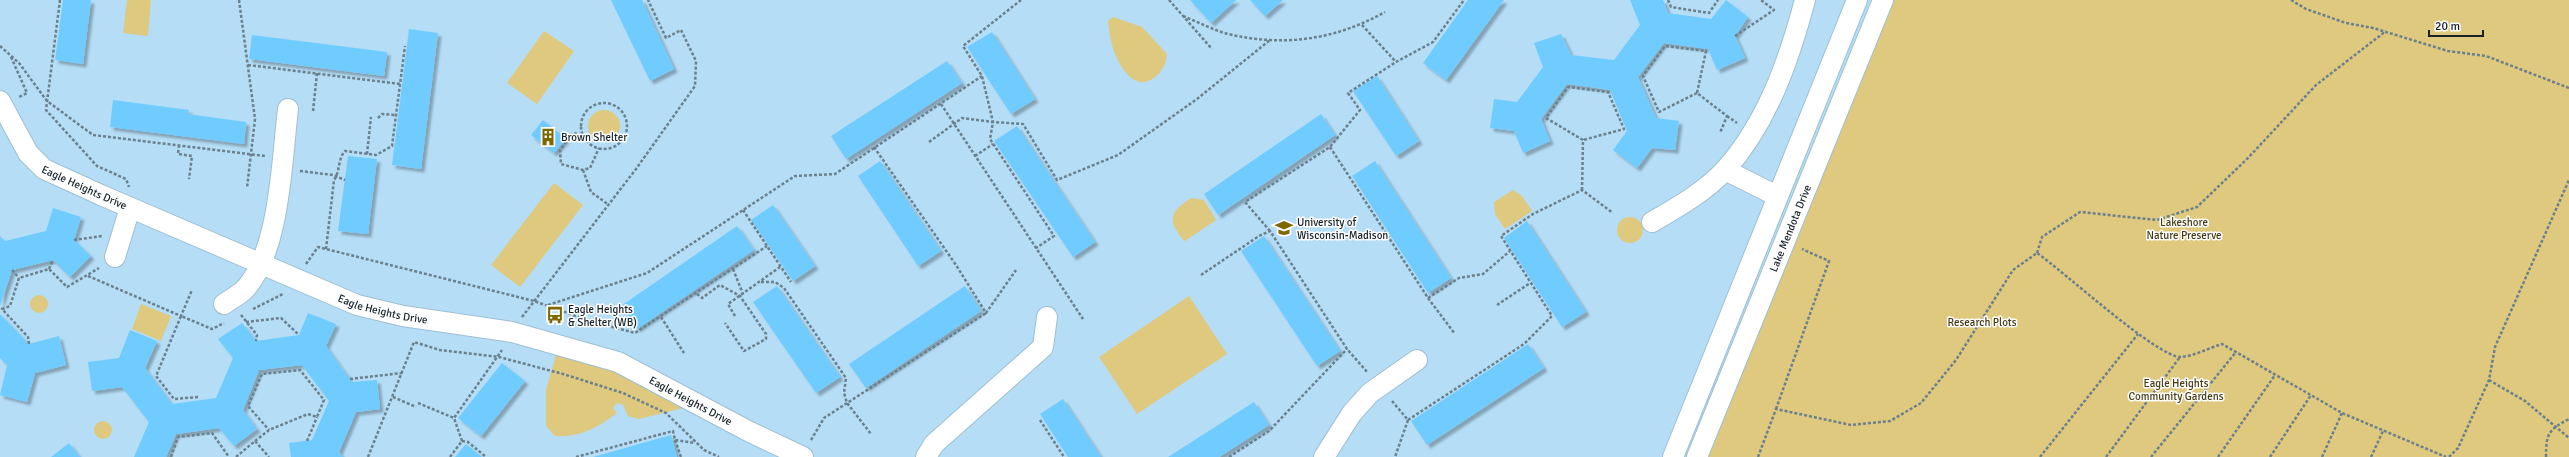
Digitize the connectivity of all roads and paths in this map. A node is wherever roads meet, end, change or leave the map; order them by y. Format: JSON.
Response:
{"nodes":[{"id":1,"x":60,"y":0,"type":"edge"},
{"id":2,"x":239,"y":0,"type":"edge"},
{"id":3,"x":648,"y":0,"type":"edge"},
{"id":4,"x":1021,"y":0,"type":"edge"},
{"id":5,"x":1169,"y":0,"type":"edge"},
{"id":6,"x":1464,"y":0,"type":"edge"},
{"id":7,"x":1668,"y":0,"type":"edge"},
{"id":8,"x":1718,"y":0,"type":"edge"},
{"id":9,"x":1761,"y":0,"type":"edge"},
{"id":10,"x":1804,"y":0,"type":"edge"},
{"id":11,"x":1857,"y":0,"type":"edge"},
{"id":12,"x":1883,"y":0,"type":"edge"},
{"id":13,"x":2290,"y":0,"type":"edge"},
{"id":14,"x":1385,"y":12,"type":"dead end"},
{"id":15,"x":1183,"y":16,"type":"junction"},
{"id":16,"x":1362,"y":25,"type":"junction"},
{"id":17,"x":2386,"y":31,"type":"junction"},
{"id":18,"x":1735,"y":36,"type":"dead end"},
{"id":19,"x":1270,"y":40,"type":"junction"},
{"id":20,"x":0,"y":46,"type":"edge"},
{"id":21,"x":405,"y":46,"type":"dead end"},
{"id":22,"x":1212,"y":49,"type":"dead end"},
{"id":23,"x":11,"y":56,"type":"junction"},
{"id":24,"x":1396,"y":62,"type":"junction"},
{"id":25,"x":248,"y":65,"type":"junction"},
{"id":26,"x":317,"y":73,"type":"junction"},
{"id":27,"x":982,"y":76,"type":"junction"},
{"id":28,"x":400,"y":84,"type":"junction"},
{"id":29,"x":2569,"y":88,"type":"edge"},
{"id":30,"x":1697,"y":93,"type":"junction"},
{"id":31,"x":8,"y":99,"type":"edge"},
{"id":32,"x":47,"y":101,"type":"junction"},
{"id":33,"x":940,"y":104,"type":"junction"},
{"id":34,"x":288,"y":108,"type":"dead end"},
{"id":35,"x":313,"y":111,"type":"dead end"},
{"id":36,"x":396,"y":115,"type":"junction"},
{"id":37,"x":371,"y":117,"type":"dead end"},
{"id":38,"x":378,"y":118,"type":"dead end"},
{"id":39,"x":993,"y":122,"type":"junction"},
{"id":40,"x":954,"y":124,"type":"junction"},
{"id":41,"x":1720,"y":133,"type":"dead end"},
{"id":42,"x":582,"y":135,"type":"junction"},
{"id":43,"x":1583,"y":140,"type":"junction"},
{"id":44,"x":929,"y":142,"type":"dead end"},
{"id":45,"x":993,"y":144,"type":"junction"},
{"id":46,"x":179,"y":145,"type":"junction"},
{"id":47,"x":874,"y":147,"type":"junction"},
{"id":48,"x":1330,"y":147,"type":"junction"},
{"id":49,"x":599,"y":148,"type":"junction"},
{"id":50,"x":251,"y":154,"type":"junction"},
{"id":51,"x":367,"y":154,"type":"junction"},
{"id":52,"x":975,"y":156,"type":"junction"},
{"id":53,"x":282,"y":158,"type":"junction"},
{"id":54,"x":583,"y":170,"type":"junction"},
{"id":55,"x":1726,"y":170,"type":"junction"},
{"id":56,"x":304,"y":172,"type":"dead end"},
{"id":57,"x":336,"y":177,"type":"junction"},
{"id":58,"x":188,"y":179,"type":"dead end"},
{"id":59,"x":345,"y":180,"type":"dead end"},
{"id":60,"x":2569,"y":180,"type":"edge"},
{"id":61,"x":247,"y":188,"type":"dead end"},
{"id":62,"x":1582,"y":190,"type":"junction"},
{"id":63,"x":1777,"y":196,"type":"junction"},
{"id":64,"x":131,"y":200,"type":"junction"},
{"id":65,"x":609,"y":205,"type":"junction"},
{"id":66,"x":743,"y":210,"type":"junction"},
{"id":67,"x":1613,"y":213,"type":"dead end"},
{"id":68,"x":1652,"y":222,"type":"dead end"},
{"id":69,"x":1270,"y":231,"type":"junction"},
{"id":70,"x":74,"y":240,"type":"dead end"},
{"id":71,"x":766,"y":246,"type":"junction"},
{"id":72,"x":1036,"y":248,"type":"junction"},
{"id":73,"x":326,"y":249,"type":"dead end"},
{"id":74,"x":117,"y":250,"type":"junction"},
{"id":75,"x":1510,"y":251,"type":"junction"},
{"id":76,"x":2037,"y":253,"type":"junction"},
{"id":77,"x":53,"y":260,"type":"dead end"},
{"id":78,"x":260,"y":264,"type":"junction"},
{"id":79,"x":780,"y":267,"type":"junction"},
{"id":80,"x":732,"y":269,"type":"junction"},
{"id":81,"x":12,"y":270,"type":"dead end"},
{"id":82,"x":49,"y":270,"type":"junction"},
{"id":83,"x":1016,"y":270,"type":"dead end"},
{"id":84,"x":1201,"y":275,"type":"dead end"},
{"id":85,"x":88,"y":276,"type":"junction"},
{"id":86,"x":18,"y":278,"type":"junction"},
{"id":87,"x":761,"y":282,"type":"junction"},
{"id":88,"x":791,"y":282,"type":"dead end"},
{"id":89,"x":1530,"y":283,"type":"junction"},
{"id":90,"x":192,"y":290,"type":"dead end"},
{"id":91,"x":697,"y":294,"type":"junction"},
{"id":92,"x":741,"y":295,"type":"junction"},
{"id":93,"x":1428,"y":298,"type":"junction"},
{"id":94,"x":534,"y":301,"type":"junction"},
{"id":95,"x":548,"y":305,"type":"junction"},
{"id":96,"x":1497,"y":305,"type":"dead end"},
{"id":97,"x":232,"y":310,"type":"joint"},
{"id":98,"x":986,"y":313,"type":"junction"},
{"id":99,"x":735,"y":316,"type":"dead end"},
{"id":100,"x":661,"y":317,"type":"junction"},
{"id":101,"x":1047,"y":317,"type":"dead end"},
{"id":102,"x":1083,"y":319,"type":"dead end"},
{"id":103,"x":246,"y":322,"type":"junction"},
{"id":104,"x":725,"y":323,"type":"dead end"},
{"id":105,"x":512,"y":332,"type":"junction"},
{"id":106,"x":1455,"y":334,"type":"dead end"},
{"id":107,"x":2138,"y":334,"type":"junction"},
{"id":108,"x":300,"y":335,"type":"dead end"},
{"id":109,"x":256,"y":340,"type":"dead end"},
{"id":110,"x":29,"y":344,"type":"dead end"},
{"id":111,"x":1347,"y":349,"type":"junction"},
{"id":112,"x":2236,"y":352,"type":"junction"},
{"id":113,"x":684,"y":353,"type":"dead end"},
{"id":114,"x":499,"y":357,"type":"junction"},
{"id":115,"x":2180,"y":357,"type":"junction"},
{"id":116,"x":1416,"y":360,"type":"dead end"},
{"id":117,"x":402,"y":373,"type":"junction"},
{"id":118,"x":2275,"y":375,"type":"junction"},
{"id":119,"x":350,"y":379,"type":"dead end"},
{"id":120,"x":2489,"y":380,"type":"junction"},
{"id":121,"x":1379,"y":385,"type":"junction"},
{"id":122,"x":2311,"y":395,"type":"junction"},
{"id":123,"x":393,"y":397,"type":"junction"},
{"id":124,"x":418,"y":403,"type":"dead end"},
{"id":125,"x":847,"y":403,"type":"junction"},
{"id":126,"x":416,"y":407,"type":"dead end"},
{"id":127,"x":2342,"y":413,"type":"junction"},
{"id":128,"x":317,"y":417,"type":"junction"},
{"id":129,"x":454,"y":418,"type":"junction"},
{"id":130,"x":2569,"y":419,"type":"edge"},
{"id":131,"x":1040,"y":420,"type":"dead end"},
{"id":132,"x":1408,"y":420,"type":"junction"},
{"id":133,"x":2555,"y":426,"type":"junction"},
{"id":134,"x":269,"y":430,"type":"junction"},
{"id":135,"x":2383,"y":431,"type":"junction"},
{"id":136,"x":872,"y":434,"type":"dead end"},
{"id":137,"x":2569,"y":438,"type":"edge"},
{"id":138,"x":307,"y":440,"type":"dead end"},
{"id":139,"x":675,"y":440,"type":"junction"},
{"id":140,"x":255,"y":441,"type":"junction"},
{"id":141,"x":462,"y":441,"type":"junction"},
{"id":142,"x":696,"y":443,"type":"junction"},
{"id":143,"x":171,"y":457,"type":"edge"},
{"id":144,"x":229,"y":457,"type":"edge"},
{"id":145,"x":236,"y":457,"type":"edge"},
{"id":146,"x":270,"y":457,"type":"edge"},
{"id":147,"x":368,"y":457,"type":"edge"},
{"id":148,"x":450,"y":457,"type":"edge"},
{"id":149,"x":486,"y":457,"type":"edge"},
{"id":150,"x":576,"y":457,"type":"edge"},
{"id":151,"x":682,"y":457,"type":"edge"},
{"id":152,"x":719,"y":457,"type":"edge"},
{"id":153,"x":803,"y":457,"type":"edge"},
{"id":154,"x":926,"y":457,"type":"edge"},
{"id":155,"x":1064,"y":457,"type":"edge"},
{"id":156,"x":1229,"y":457,"type":"edge"},
{"id":157,"x":1324,"y":457,"type":"edge"},
{"id":158,"x":1394,"y":457,"type":"edge"},
{"id":159,"x":1673,"y":457,"type":"edge"},
{"id":160,"x":1697,"y":457,"type":"edge"},
{"id":161,"x":1758,"y":457,"type":"edge"},
{"id":162,"x":2040,"y":457,"type":"edge"},
{"id":163,"x":2106,"y":457,"type":"edge"},
{"id":164,"x":2151,"y":457,"type":"edge"},
{"id":165,"x":2218,"y":457,"type":"edge"},
{"id":166,"x":2270,"y":457,"type":"edge"},
{"id":167,"x":2322,"y":457,"type":"edge"},
{"id":168,"x":2371,"y":457,"type":"edge"},
{"id":169,"x":2446,"y":457,"type":"edge"},
{"id":170,"x":2449,"y":457,"type":"edge"},
{"id":171,"x":2546,"y":457,"type":"edge"}],
"edges":[{"from":1,"to":32,"type":"path"},
{"from":2,"to":25,"type":"path"},
{"from":3,"to":65,"type":"path"},
{"from":4,"to":27,"type":"path"},
{"from":5,"to":15,"type":"path"},
{"from":6,"to":24,"type":"path"},
{"from":7,"to":8,"type":"path"},
{"from":9,"to":18,"type":"path"},
{"from":10,"to":55,"type":"street"},
{"from":11,"to":63,"type":"street"},
{"from":12,"to":160,"type":"street","name":"Lake Mendota Drive"},
{"from":13,"to":17,"type":"path"},
{"from":14,"to":16,"type":"path"},
{"from":15,"to":19,"type":"path"},
{"from":15,"to":22,"type":"path"},
{"from":16,"to":19,"type":"path"},
{"from":16,"to":24,"type":"path"},
{"from":17,"to":29,"type":"path"},
{"from":17,"to":76,"type":"path"},
{"from":19,"to":39,"type":"path"},
{"from":20,"to":23,"type":"path"},
{"from":21,"to":28,"type":"path"},
{"from":23,"to":31,"type":"path"},
{"from":23,"to":32,"type":"path"},
{"from":24,"to":48,"type":"path"},
{"from":25,"to":26,"type":"path"},
{"from":25,"to":50,"type":"path"},
{"from":26,"to":28,"type":"path"},
{"from":26,"to":35,"type":"path"},
{"from":27,"to":33,"type":"path"},
{"from":27,"to":39,"type":"path"},
{"from":28,"to":36,"type":"path"},
{"from":30,"to":30,"type":"path"},
{"from":30,"to":41,"type":"path"},
{"from":31,"to":64,"type":"street","name":"Eagle Heights Drive"},
{"from":32,"to":46,"type":"path"},
{"from":32,"to":64,"type":"path"},
{"from":33,"to":40,"type":"path"},
{"from":33,"to":47,"type":"path"},
{"from":34,"to":53,"type":"street"},
{"from":36,"to":38,"type":"path"},
{"from":36,"to":51,"type":"path"},
{"from":37,"to":51,"type":"path"},
{"from":39,"to":40,"type":"path"},
{"from":39,"to":45,"type":"path"},
{"from":40,"to":44,"type":"path"},
{"from":40,"to":52,"type":"path"},
{"from":42,"to":49,"type":"path"},
{"from":42,"to":49,"type":"path"},
{"from":42,"to":54,"type":"path"},
{"from":43,"to":43,"type":"path"},
{"from":43,"to":62,"type":"path"},
{"from":45,"to":52,"type":"path"},
{"from":45,"to":72,"type":"path"},
{"from":46,"to":50,"type":"path"},
{"from":46,"to":58,"type":"path"},
{"from":47,"to":66,"type":"path"},
{"from":47,"to":98,"type":"path"},
{"from":48,"to":69,"type":"path"},
{"from":48,"to":93,"type":"path"},
{"from":49,"to":54,"type":"path"},
{"from":50,"to":53,"type":"path"},
{"from":50,"to":61,"type":"path"},
{"from":51,"to":57,"type":"path"},
{"from":52,"to":72,"type":"path"},
{"from":53,"to":78,"type":"street"},
{"from":54,"to":65,"type":"path"},
{"from":55,"to":63,"type":"street"},
{"from":55,"to":68,"type":"street"},
{"from":56,"to":57,"type":"path"},
{"from":57,"to":59,"type":"path"},
{"from":57,"to":73,"type":"path"},
{"from":60,"to":120,"type":"path"},
{"from":62,"to":67,"type":"path"},
{"from":62,"to":75,"type":"path"},
{"from":63,"to":159,"type":"street"},
{"from":64,"to":74,"type":"street"},
{"from":64,"to":78,"type":"street","name":"Eagle Heights Drive"},
{"from":65,"to":94,"type":"path"},
{"from":66,"to":71,"type":"path"},
{"from":66,"to":95,"type":"path"},
{"from":69,"to":84,"type":"path"},
{"from":69,"to":111,"type":"path"},
{"from":70,"to":74,"type":"path"},
{"from":71,"to":79,"type":"path"},
{"from":71,"to":80,"type":"path"},
{"from":72,"to":102,"type":"path"},
{"from":74,"to":85,"type":"path"},
{"from":75,"to":89,"type":"path"},
{"from":75,"to":93,"type":"path"},
{"from":76,"to":107,"type":"path"},
{"from":76,"to":161,"type":"path"},
{"from":77,"to":82,"type":"path"},
{"from":78,"to":97,"type":"street"},
{"from":78,"to":105,"type":"street","name":"Eagle Heights Drive"},
{"from":79,"to":87,"type":"path"},
{"from":79,"to":88,"type":"path"},
{"from":80,"to":91,"type":"path"},
{"from":80,"to":92,"type":"path"},
{"from":81,"to":86,"type":"path"},
{"from":82,"to":85,"type":"path"},
{"from":82,"to":86,"type":"path"},
{"from":83,"to":98,"type":"path"},
{"from":85,"to":90,"type":"path"},
{"from":86,"to":110,"type":"path"},
{"from":87,"to":92,"type":"path"},
{"from":87,"to":125,"type":"path"},
{"from":89,"to":96,"type":"path"},
{"from":89,"to":132,"type":"path"},
{"from":91,"to":92,"type":"path"},
{"from":91,"to":100,"type":"path"},
{"from":92,"to":99,"type":"path"},
{"from":92,"to":104,"type":"path"},
{"from":93,"to":106,"type":"path"},
{"from":94,"to":95,"type":"path"},
{"from":94,"to":105,"type":"path"},
{"from":95,"to":100,"type":"path"},
{"from":97,"to":103,"type":"path"},
{"from":98,"to":125,"type":"path"},
{"from":100,"to":113,"type":"path"},
{"from":101,"to":154,"type":"street"},
{"from":103,"to":108,"type":"path"},
{"from":103,"to":109,"type":"path"},
{"from":105,"to":153,"type":"street","name":"Eagle Heights Drive"},
{"from":107,"to":115,"type":"path"},
{"from":107,"to":162,"type":"path"},
{"from":111,"to":121,"type":"path"},
{"from":111,"to":156,"type":"path"},
{"from":112,"to":115,"type":"path"},
{"from":112,"to":118,"type":"path"},
{"from":112,"to":164,"type":"path"},
{"from":114,"to":117,"type":"path"},
{"from":114,"to":129,"type":"path"},
{"from":114,"to":142,"type":"path"},
{"from":115,"to":163,"type":"path"},
{"from":116,"to":121,"type":"street"},
{"from":117,"to":119,"type":"path"},
{"from":117,"to":123,"type":"path"},
{"from":118,"to":122,"type":"path"},
{"from":118,"to":165,"type":"path"},
{"from":120,"to":133,"type":"path"},
{"from":120,"to":170,"type":"path"},
{"from":121,"to":132,"type":"path"},
{"from":121,"to":157,"type":"street"},
{"from":122,"to":127,"type":"path"},
{"from":122,"to":166,"type":"path"},
{"from":123,"to":126,"type":"path"},
{"from":123,"to":147,"type":"path"},
{"from":124,"to":129,"type":"path"},
{"from":125,"to":136,"type":"path"},
{"from":125,"to":153,"type":"path"},
{"from":127,"to":135,"type":"path"},
{"from":127,"to":167,"type":"path"},
{"from":128,"to":134,"type":"path"},
{"from":128,"to":134,"type":"path"},
{"from":128,"to":138,"type":"path"},
{"from":129,"to":141,"type":"path"},
{"from":130,"to":133,"type":"path"},
{"from":131,"to":155,"type":"path"},
{"from":132,"to":158,"type":"path"},
{"from":133,"to":137,"type":"path"},
{"from":133,"to":171,"type":"path"},
{"from":134,"to":140,"type":"path"},
{"from":135,"to":168,"type":"path"},
{"from":135,"to":169,"type":"path"},
{"from":139,"to":142,"type":"path"},
{"from":139,"to":150,"type":"path"},
{"from":139,"to":151,"type":"path"},
{"from":140,"to":145,"type":"path"},
{"from":140,"to":146,"type":"path"},
{"from":141,"to":148,"type":"path"},
{"from":141,"to":149,"type":"path"},
{"from":142,"to":152,"type":"path"},
{"from":143,"to":144,"type":"path"}]}
